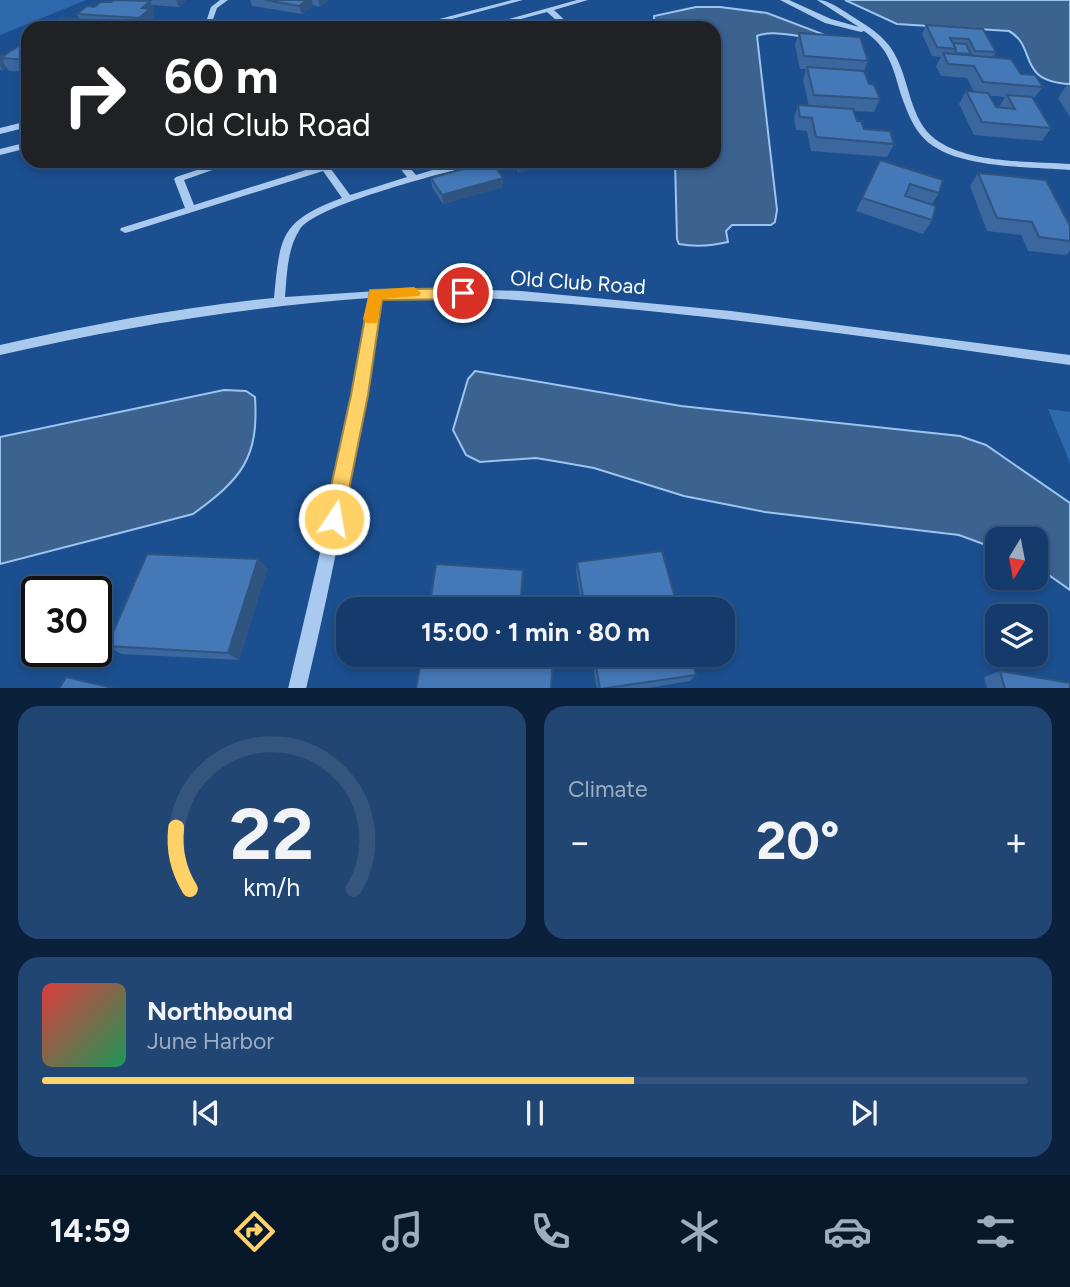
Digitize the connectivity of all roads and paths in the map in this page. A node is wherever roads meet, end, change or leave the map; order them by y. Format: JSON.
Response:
{"nodes":[{"id":1,"x":225,"y":0,"type":"edge"},
{"id":2,"x":520,"y":0,"type":"edge"},
{"id":3,"x":585,"y":0,"type":"edge"},
{"id":4,"x":783,"y":0,"type":"edge"},
{"id":5,"x":820,"y":0,"type":"edge"},
{"id":6,"x":549,"y":10,"type":"junction"},
{"id":7,"x":209,"y":21,"type":"edge"},
{"id":8,"x":437,"y":21,"type":"edge"},
{"id":9,"x":507,"y":21,"type":"edge"},
{"id":10,"x":561,"y":21,"type":"edge"},
{"id":11,"x":867,"y":32,"type":"junction"},
{"id":12,"x":21,"y":126,"type":"edge"},
{"id":13,"x":0,"y":131,"type":"edge"},
{"id":14,"x":21,"y":147,"type":"edge"},
{"id":15,"x":0,"y":152,"type":"edge"},
{"id":16,"x":1070,"y":167,"type":"edge"},
{"id":17,"x":212,"y":168,"type":"edge"},
{"id":18,"x":311,"y":168,"type":"edge"},
{"id":19,"x":326,"y":168,"type":"edge"},
{"id":20,"x":405,"y":168,"type":"edge"},
{"id":21,"x":450,"y":168,"type":"edge"},
{"id":22,"x":414,"y":179,"type":"junction"},
{"id":23,"x":348,"y":200,"type":"junction"},
{"id":24,"x":190,"y":209,"type":"junction"},
{"id":25,"x":125,"y":230,"type":"dead end"},
{"id":26,"x":375,"y":294,"type":"junction"},
{"id":27,"x":279,"y":301,"type":"junction"},
{"id":28,"x":0,"y":350,"type":"edge"},
{"id":29,"x":1070,"y":360,"type":"edge"},
{"id":30,"x":297,"y":688,"type":"edge"}],
"edges":[{"from":1,"to":7,"type":"street"},
{"from":2,"to":8,"type":"street"},
{"from":3,"to":6,"type":"street"},
{"from":4,"to":11,"type":"street"},
{"from":5,"to":11,"type":"street"},
{"from":6,"to":9,"type":"street"},
{"from":6,"to":10,"type":"street"},
{"from":11,"to":16,"type":"street"},
{"from":12,"to":13,"type":"street"},
{"from":14,"to":15,"type":"street"},
{"from":17,"to":24,"type":"street"},
{"from":18,"to":24,"type":"street"},
{"from":19,"to":23,"type":"street"},
{"from":20,"to":22,"type":"street"},
{"from":21,"to":22,"type":"street"},
{"from":22,"to":23,"type":"street"},
{"from":23,"to":27,"type":"street"},
{"from":24,"to":25,"type":"street"},
{"from":26,"to":27,"type":"street","name":"Old Club Road"},
{"from":26,"to":29,"type":"street","name":"Old Club Road"},
{"from":26,"to":30,"type":"street"},
{"from":27,"to":28,"type":"street","name":"Old Club Road"}]}
